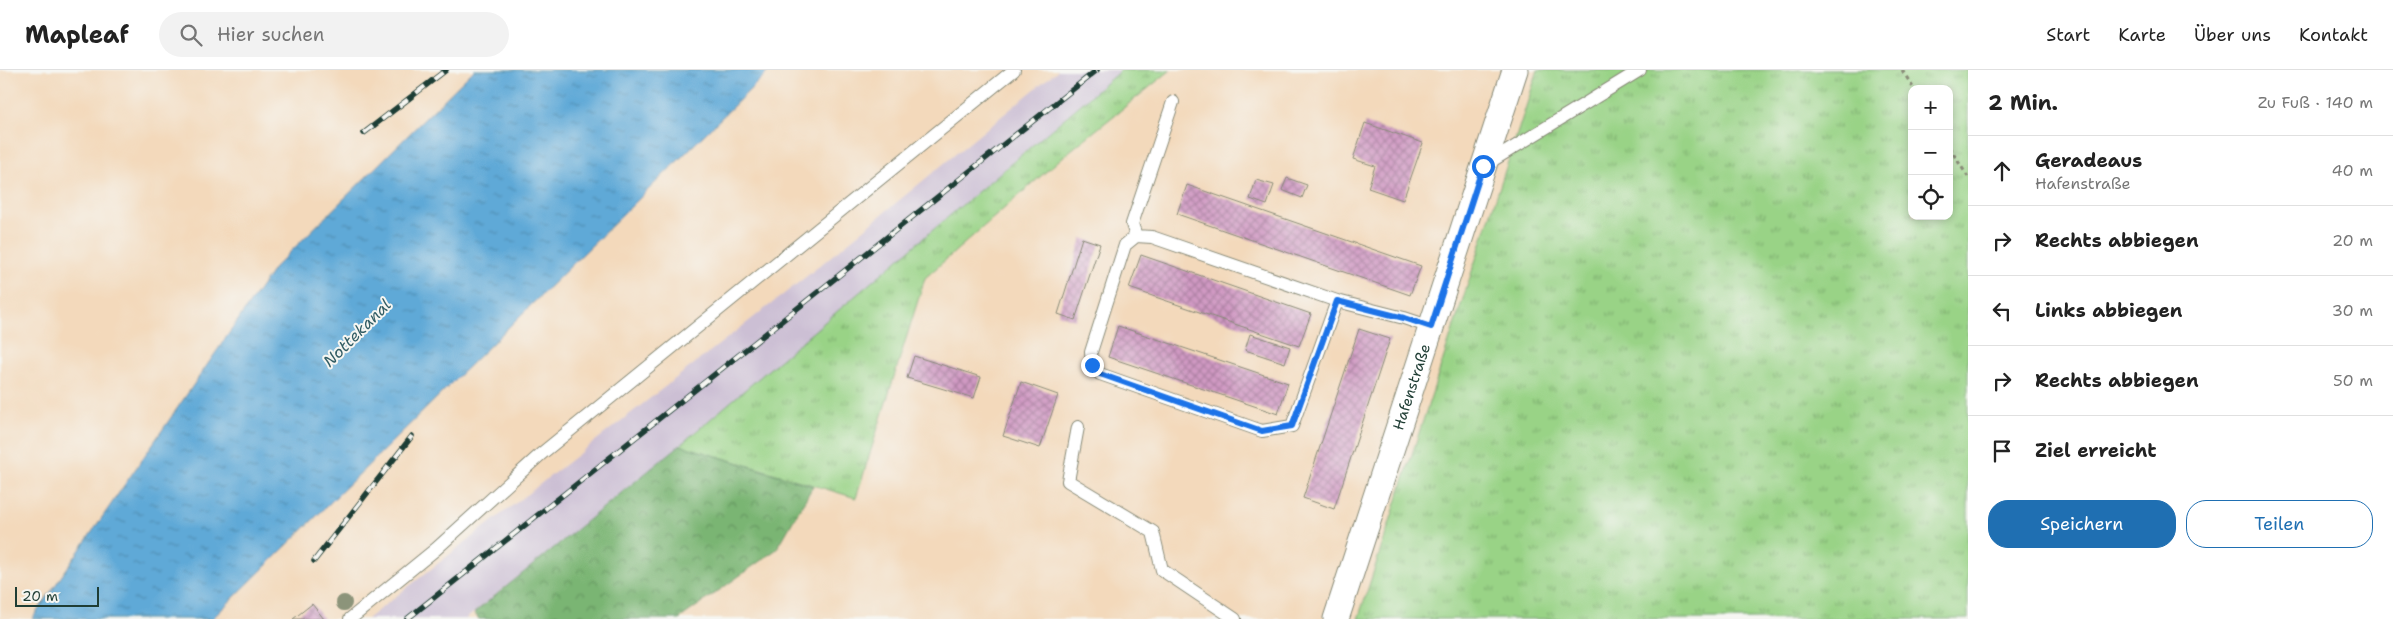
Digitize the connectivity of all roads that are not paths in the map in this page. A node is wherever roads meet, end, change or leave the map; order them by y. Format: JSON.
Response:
{"nodes":[{"id":1,"x":1014,"y":70,"type":"edge"},
{"id":2,"x":1515,"y":70,"type":"edge"},
{"id":3,"x":1640,"y":70,"type":"edge"},
{"id":4,"x":1173,"y":102,"type":"dead end"},
{"id":5,"x":1483,"y":166,"type":"junction"},
{"id":6,"x":1136,"y":236,"type":"junction"},
{"id":7,"x":1337,"y":301,"type":"junction"},
{"id":8,"x":1431,"y":327,"type":"junction"},
{"id":9,"x":1078,"y":427,"type":"dead end"},
{"id":10,"x":350,"y":619,"type":"edge"},
{"id":11,"x":1235,"y":619,"type":"edge"},
{"id":12,"x":1336,"y":619,"type":"edge"}],
"edges":[{"from":1,"to":10,"type":"lane"},
{"from":2,"to":5,"type":"street","name":"Hafenstraße"},
{"from":3,"to":5,"type":"lane"},
{"from":4,"to":6,"type":"lane"},
{"from":5,"to":8,"type":"street","name":"Hafenstraße"},
{"from":6,"to":7,"type":"lane"},
{"from":6,"to":7,"type":"lane"},
{"from":7,"to":8,"type":"lane"},
{"from":8,"to":12,"type":"street","name":"Hafenstraße"},
{"from":9,"to":11,"type":"lane"}]}
